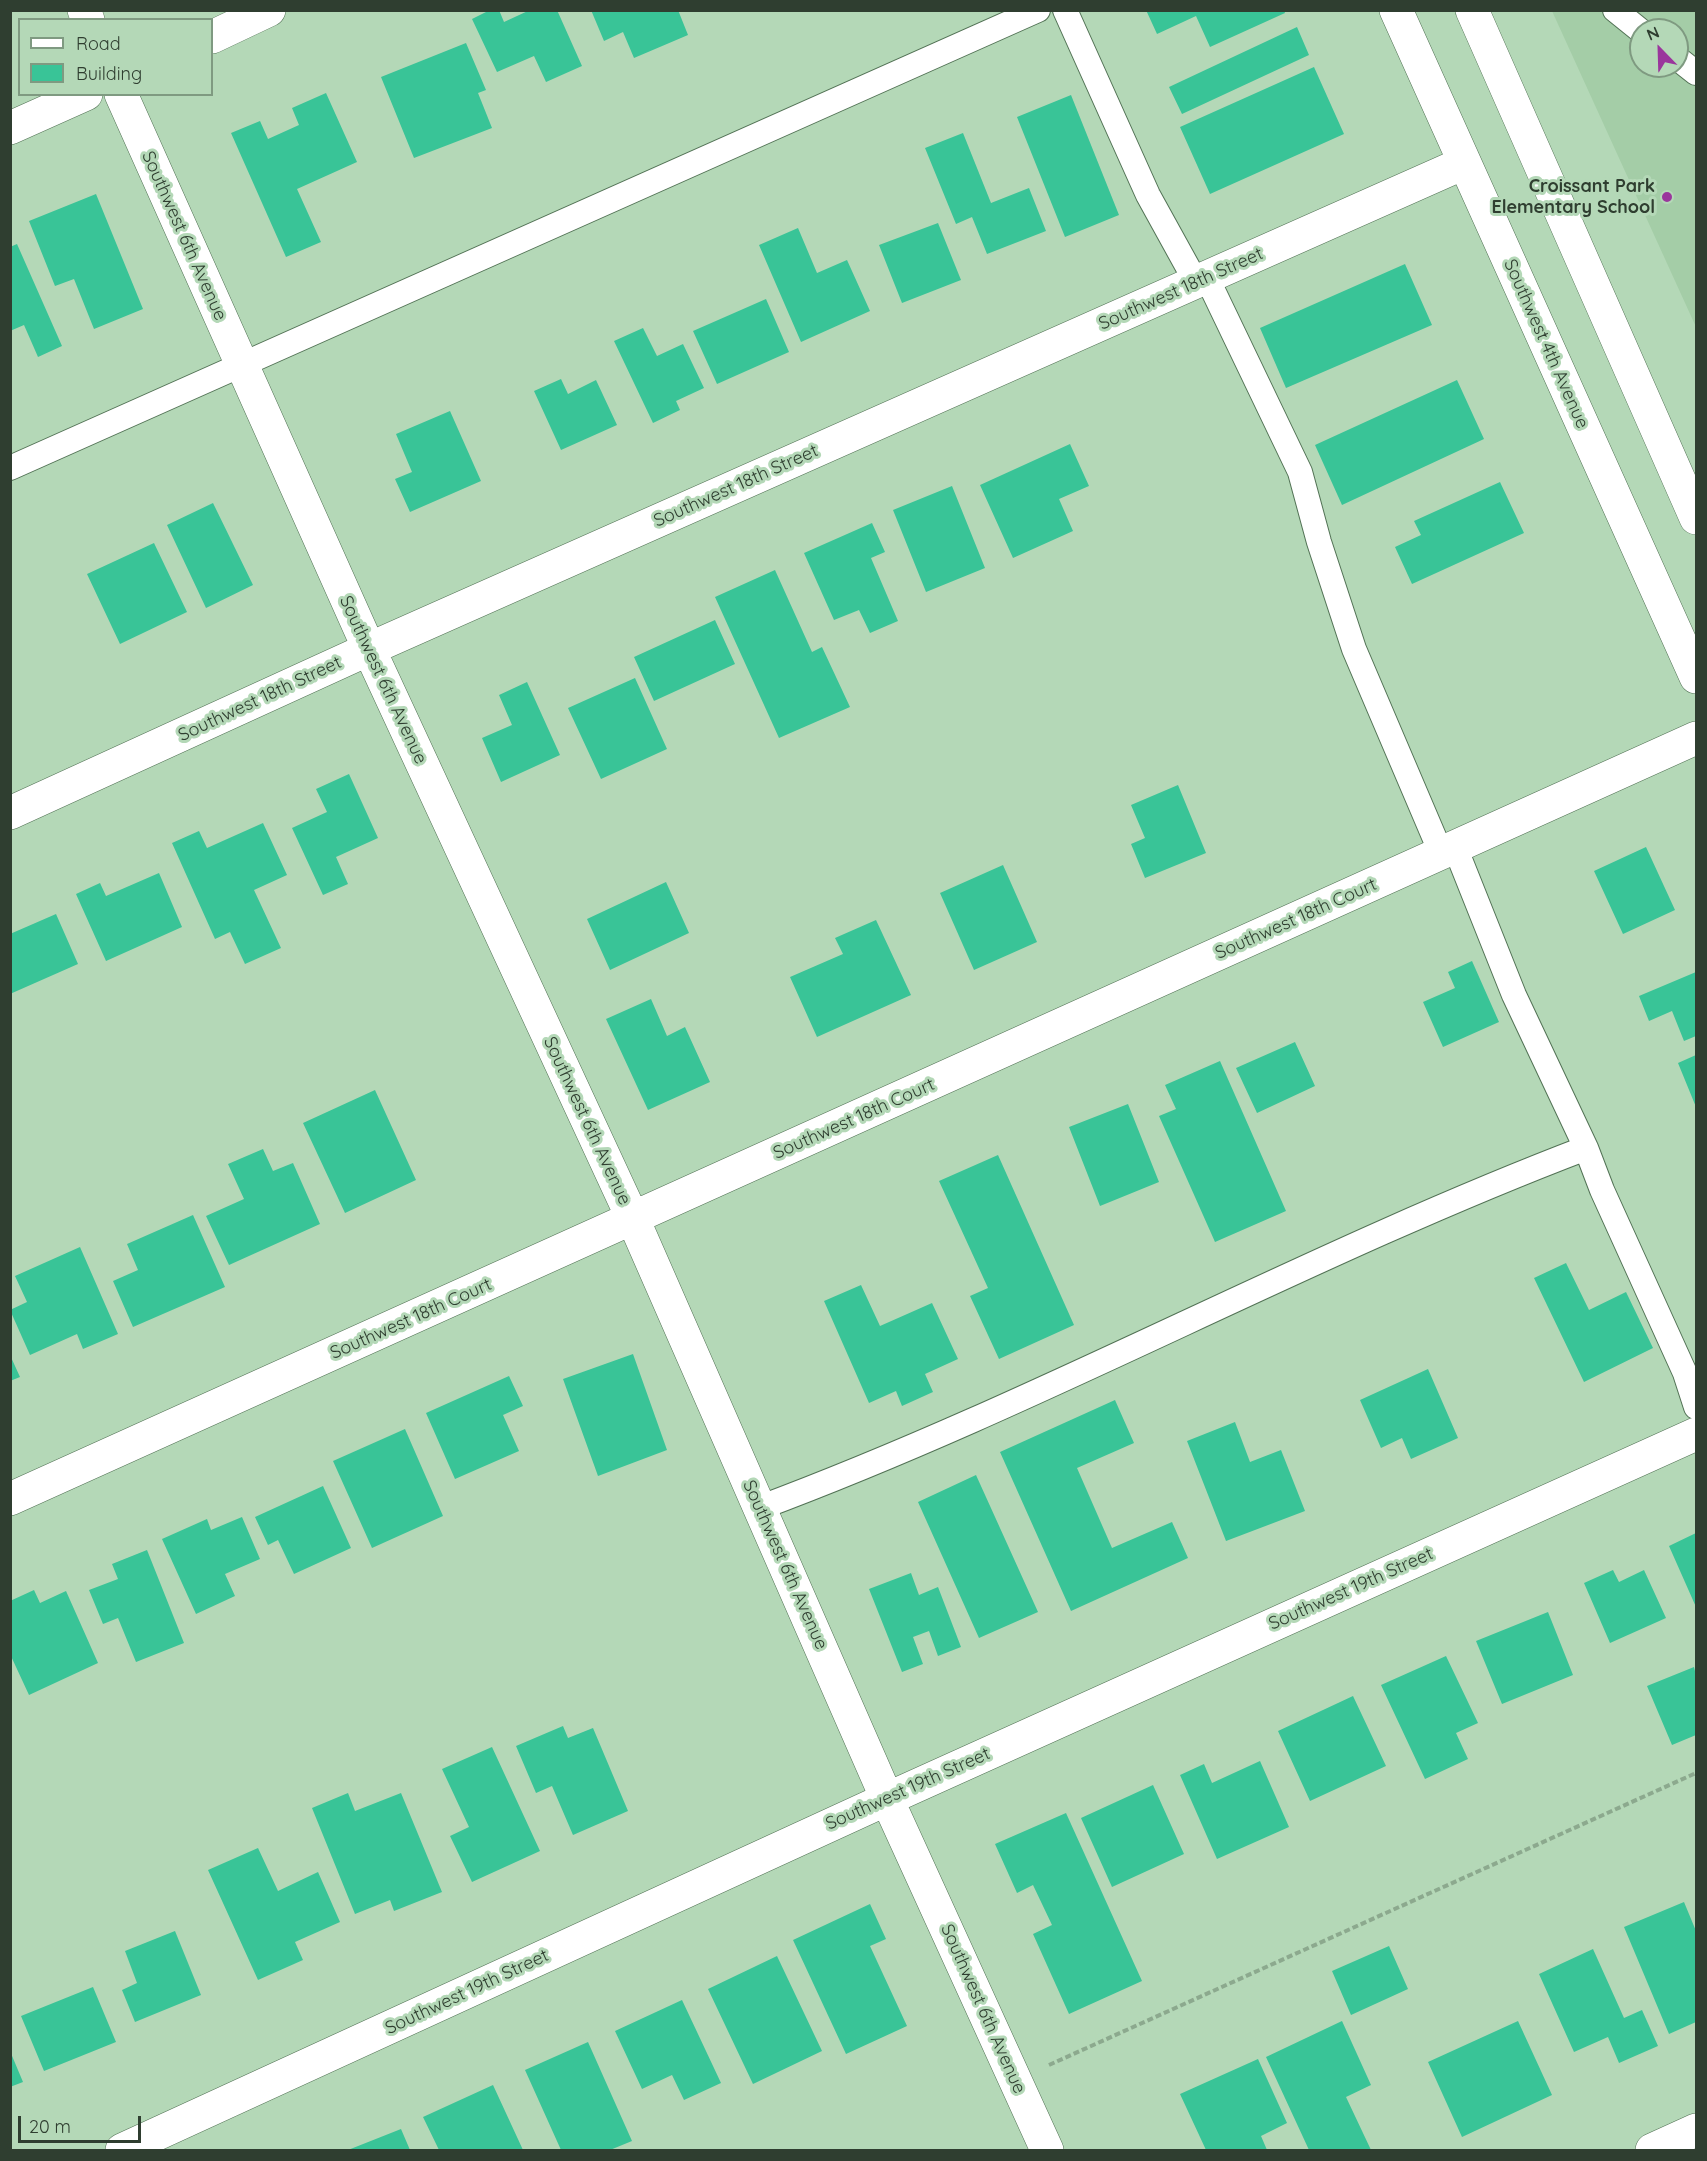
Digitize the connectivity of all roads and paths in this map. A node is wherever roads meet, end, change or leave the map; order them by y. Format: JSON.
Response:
{"nodes":[{"id":1,"x":269,"y":10,"type":"edge"},
{"id":2,"x":1038,"y":10,"type":"edge"},
{"id":3,"x":1065,"y":10,"type":"edge"},
{"id":4,"x":1396,"y":10,"type":"edge"},
{"id":5,"x":1472,"y":10,"type":"edge"},
{"id":6,"x":1615,"y":10,"type":"edge"},
{"id":7,"x":1629,"y":21,"type":"edge"},
{"id":8,"x":213,"y":37,"type":"edge"},
{"id":9,"x":82,"y":96,"type":"edge"},
{"id":10,"x":122,"y":96,"type":"edge"},
{"id":11,"x":10,"y":128,"type":"edge"},
{"id":12,"x":1464,"y":163,"type":"junction"},
{"id":13,"x":1201,"y":280,"type":"junction"},
{"id":14,"x":242,"y":365,"type":"junction"},
{"id":15,"x":10,"y":468,"type":"edge"},
{"id":16,"x":1696,"y":518,"type":"edge"},
{"id":17,"x":369,"y":650,"type":"junction"},
{"id":18,"x":1696,"y":677,"type":"edge"},
{"id":19,"x":1696,"y":738,"type":"edge"},
{"id":20,"x":10,"y":813,"type":"edge"},
{"id":21,"x":1448,"y":850,"type":"junction"},
{"id":22,"x":1586,"y":1148,"type":"junction"},
{"id":23,"x":633,"y":1219,"type":"junction"},
{"id":24,"x":1696,"y":1407,"type":"edge"},
{"id":25,"x":1696,"y":1434,"type":"edge"},
{"id":26,"x":10,"y":1500,"type":"edge"},
{"id":27,"x":759,"y":1508,"type":"junction"},
{"id":28,"x":1696,"y":1773,"type":"edge"},
{"id":29,"x":887,"y":1798,"type":"junction"},
{"id":30,"x":1015,"y":2081,"type":"junction"},
{"id":31,"x":1696,"y":2130,"type":"edge"},
{"id":32,"x":122,"y":2151,"type":"edge"},
{"id":33,"x":1047,"y":2151,"type":"edge"},
{"id":34,"x":1652,"y":2151,"type":"edge"}],
"edges":[{"from":1,"to":8,"type":"street"},
{"from":2,"to":14,"type":"lane"},
{"from":3,"to":13,"type":"lane"},
{"from":4,"to":12,"type":"street","name":"Southwest 4th Avenue"},
{"from":5,"to":16,"type":"street"},
{"from":6,"to":7,"type":"lane"},
{"from":9,"to":11,"type":"street"},
{"from":10,"to":14,"type":"street","name":"Southwest 6th Avenue"},
{"from":12,"to":13,"type":"street","name":"Southwest 18th Street"},
{"from":12,"to":18,"type":"street","name":"Southwest 4th Avenue"},
{"from":13,"to":17,"type":"street","name":"Southwest 18th Street"},
{"from":13,"to":21,"type":"lane"},
{"from":14,"to":15,"type":"lane"},
{"from":14,"to":17,"type":"street","name":"Southwest 6th Avenue"},
{"from":17,"to":20,"type":"street","name":"Southwest 18th Street"},
{"from":17,"to":23,"type":"street","name":"Southwest 6th Avenue"},
{"from":19,"to":21,"type":"street","name":"Southwest 18th Court"},
{"from":21,"to":22,"type":"lane"},
{"from":21,"to":23,"type":"street","name":"Southwest 18th Court"},
{"from":22,"to":24,"type":"lane"},
{"from":22,"to":27,"type":"lane"},
{"from":23,"to":26,"type":"street","name":"Southwest 18th Court"},
{"from":23,"to":27,"type":"street","name":"Southwest 6th Avenue"},
{"from":25,"to":29,"type":"street","name":"Southwest 19th Street"},
{"from":27,"to":29,"type":"street","name":"Southwest 6th Avenue"},
{"from":28,"to":30,"type":"path"},
{"from":29,"to":30,"type":"street","name":"Southwest 6th Avenue"},
{"from":29,"to":32,"type":"street","name":"Southwest 19th Street"},
{"from":30,"to":33,"type":"street","name":"Southwest 6th Avenue"},
{"from":31,"to":34,"type":"street"}]}
